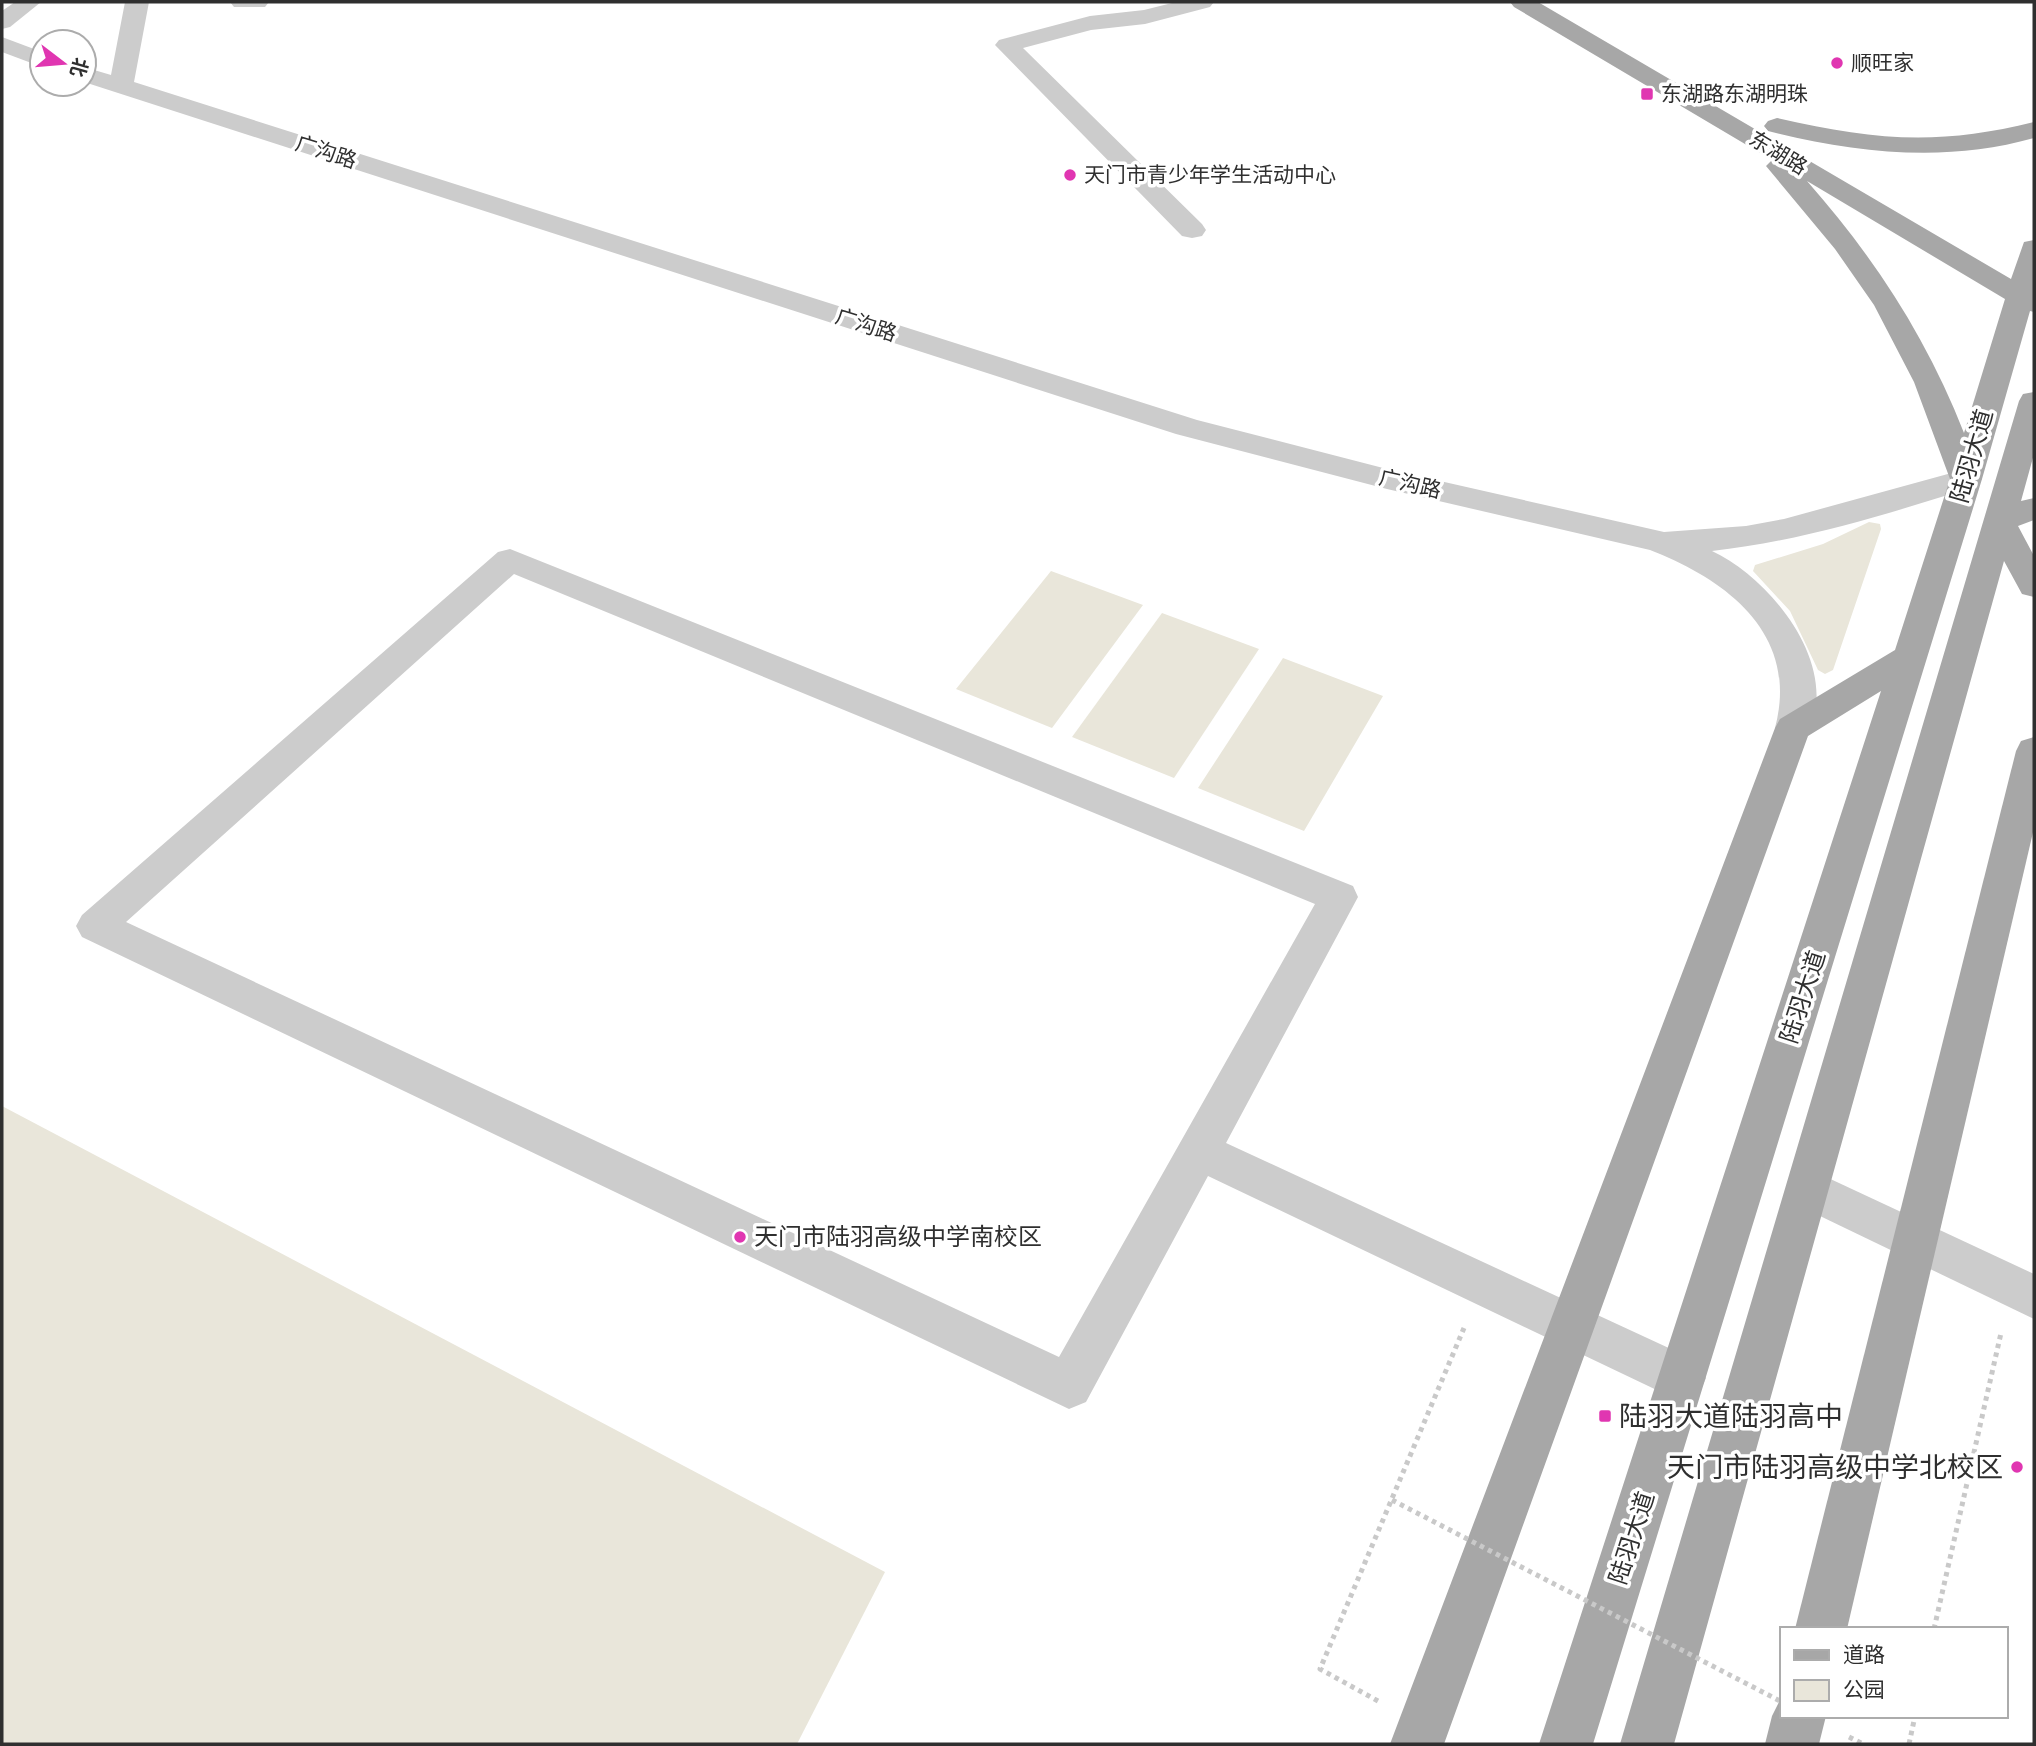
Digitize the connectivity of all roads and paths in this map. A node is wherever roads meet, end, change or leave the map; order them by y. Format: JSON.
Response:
{"nodes":[{"id":1,"x":29,"y":2,"type":"edge"},
{"id":2,"x":137,"y":2,"type":"edge"},
{"id":3,"x":242,"y":2,"type":"edge"},
{"id":4,"x":257,"y":2,"type":"edge"},
{"id":5,"x":1202,"y":2,"type":"edge"},
{"id":6,"x":1522,"y":2,"type":"edge"},
{"id":7,"x":1563,"y":2,"type":"edge"},
{"id":8,"x":2,"y":22,"type":"edge"},
{"id":9,"x":98,"y":79,"type":"edge"},
{"id":10,"x":121,"y":86,"type":"junction"},
{"id":11,"x":2034,"y":130,"type":"edge"},
{"id":12,"x":1767,"y":133,"type":"junction"},
{"id":13,"x":1192,"y":230,"type":"dead end"},
{"id":14,"x":2029,"y":279,"type":"edge"},
{"id":15,"x":2034,"y":401,"type":"edge"},
{"id":16,"x":1966,"y":479,"type":"junction"},
{"id":17,"x":2017,"y":515,"type":"edge"},
{"id":18,"x":1658,"y":541,"type":"junction"},
{"id":19,"x":2034,"y":586,"type":"edge"},
{"id":20,"x":1910,"y":657,"type":"junction"},
{"id":21,"x":1793,"y":728,"type":"junction"},
{"id":22,"x":2034,"y":751,"type":"edge"},
{"id":23,"x":1199,"y":1151,"type":"junction"},
{"id":24,"x":1809,"y":1189,"type":"junction"},
{"id":25,"x":1916,"y":1241,"type":"junction"},
{"id":26,"x":2023,"y":1292,"type":"edge"},
{"id":27,"x":1570,"y":1325,"type":"junction"},
{"id":28,"x":1449,"y":1363,"type":"dead end"},
{"id":29,"x":1682,"y":1378,"type":"junction"},
{"id":30,"x":1392,"y":1500,"type":"junction"},
{"id":31,"x":1821,"y":1627,"type":"edge"},
{"id":32,"x":1935,"y":1627,"type":"edge"},
{"id":33,"x":1780,"y":1701,"type":"edge"},
{"id":34,"x":1799,"y":1718,"type":"edge"},
{"id":35,"x":1915,"y":1718,"type":"edge"},
{"id":36,"x":1420,"y":1735,"type":"edge"},
{"id":37,"x":1566,"y":1744,"type":"edge"},
{"id":38,"x":1647,"y":1744,"type":"edge"},
{"id":39,"x":1793,"y":1744,"type":"edge"},
{"id":40,"x":1909,"y":1744,"type":"edge"}],
"edges":[{"from":1,"to":8,"type":"street"},
{"from":2,"to":10,"type":"street"},
{"from":3,"to":4,"type":"street"},
{"from":5,"to":13,"type":"street"},
{"from":6,"to":12,"type":"main road","name":"东湖路"},
{"from":7,"to":12,"type":"main road","name":"东湖路"},
{"from":9,"to":10,"type":"street","name":"广沟路"},
{"from":10,"to":18,"type":"street","name":"广沟路"},
{"from":11,"to":12,"type":"main road"},
{"from":12,"to":14,"type":"main road","name":"东湖路"},
{"from":12,"to":16,"type":"main road"},
{"from":14,"to":16,"type":"main road","name":"陆羽大道"},
{"from":15,"to":17,"type":"main road","name":"陆羽大道"},
{"from":16,"to":18,"type":"street"},
{"from":16,"to":20,"type":"main road","name":"陆羽大道"},
{"from":17,"to":19,"type":"main road"},
{"from":17,"to":24,"type":"main road","name":"陆羽大道"},
{"from":18,"to":21,"type":"street"},
{"from":20,"to":21,"type":"main road"},
{"from":20,"to":29,"type":"main road","name":"陆羽大道"},
{"from":21,"to":27,"type":"main road"},
{"from":22,"to":25,"type":"main road"},
{"from":23,"to":23,"type":"street"},
{"from":23,"to":27,"type":"street"},
{"from":24,"to":25,"type":"street"},
{"from":24,"to":38,"type":"main road","name":"陆羽大道"},
{"from":25,"to":26,"type":"street"},
{"from":25,"to":31,"type":"main road"},
{"from":26,"to":32,"type":"path"},
{"from":27,"to":29,"type":"street"},
{"from":27,"to":36,"type":"main road"},
{"from":28,"to":30,"type":"path"},
{"from":29,"to":37,"type":"main road","name":"陆羽大道"},
{"from":30,"to":33,"type":"path","bridge":true},
{"from":30,"to":36,"type":"path"},
{"from":34,"to":39,"type":"main road"},
{"from":35,"to":40,"type":"path"}]}
